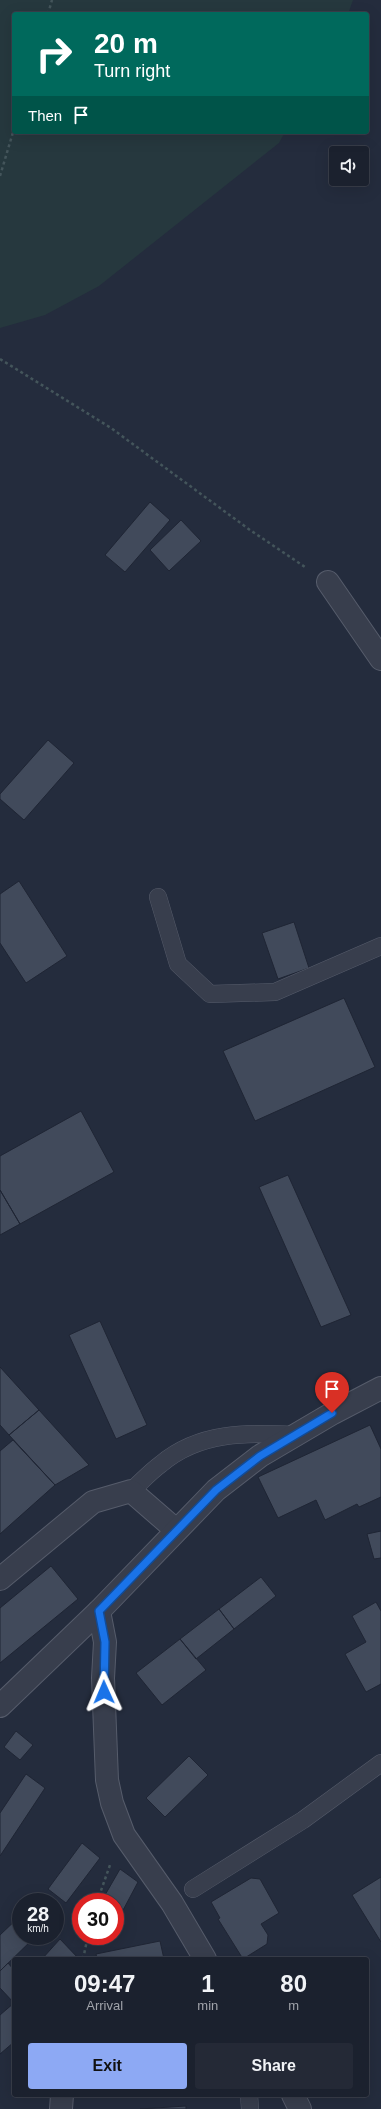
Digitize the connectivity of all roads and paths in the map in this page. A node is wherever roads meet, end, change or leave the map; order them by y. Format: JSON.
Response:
{"nodes":[{"id":1,"x":52,"y":0,"type":"edge"},
{"id":2,"x":49,"y":12,"type":"edge"},
{"id":3,"x":12,"y":134,"type":"edge"},
{"id":4,"x":0,"y":176,"type":"edge"},
{"id":5,"x":0,"y":359,"type":"edge"},
{"id":6,"x":328,"y":582,"type":"joint"},
{"id":7,"x":381,"y":659,"type":"edge"},
{"id":8,"x":158,"y":897,"type":"dead end"},
{"id":9,"x":381,"y":946,"type":"edge"},
{"id":10,"x":381,"y":1388,"type":"edge"},
{"id":11,"x":295,"y":1435,"type":"junction"},
{"id":12,"x":131,"y":1491,"type":"junction"},
{"id":13,"x":176,"y":1530,"type":"junction"},
{"id":14,"x":0,"y":1579,"type":"edge"},
{"id":15,"x":99,"y":1611,"type":"junction"},
{"id":16,"x":0,"y":1706,"type":"edge"},
{"id":17,"x":381,"y":1763,"type":"edge"},
{"id":18,"x":124,"y":1835,"type":"junction"},
{"id":19,"x":193,"y":1889,"type":"dead end"},
{"id":20,"x":100,"y":1893,"type":"edge"},
{"id":21,"x":86,"y":1945,"type":"edge"},
{"id":22,"x":83,"y":1957,"type":"edge"},
{"id":23,"x":204,"y":1957,"type":"edge"},
{"id":24,"x":62,"y":2097,"type":"edge"},
{"id":25,"x":249,"y":2097,"type":"edge"},
{"id":26,"x":294,"y":2097,"type":"edge"},
{"id":27,"x":61,"y":2109,"type":"edge"},
{"id":28,"x":250,"y":2109,"type":"edge"},
{"id":29,"x":300,"y":2109,"type":"edge"}],
"edges":[{"from":1,"to":2,"type":"path"},
{"from":3,"to":4,"type":"path"},
{"from":5,"to":6,"type":"path"},
{"from":6,"to":7,"type":"street"},
{"from":8,"to":9,"type":"lane"},
{"from":10,"to":11,"type":"street"},
{"from":11,"to":12,"type":"lane"},
{"from":11,"to":13,"type":"street"},
{"from":12,"to":13,"type":"street"},
{"from":12,"to":14,"type":"street"},
{"from":13,"to":15,"type":"street"},
{"from":15,"to":16,"type":"street"},
{"from":15,"to":18,"type":"street"},
{"from":17,"to":19,"type":"lane"},
{"from":18,"to":20,"type":"path"},
{"from":18,"to":23,"type":"street"},
{"from":21,"to":22,"type":"path"},
{"from":24,"to":27,"type":"street"},
{"from":25,"to":28,"type":"lane"},
{"from":26,"to":29,"type":"street"}]}
